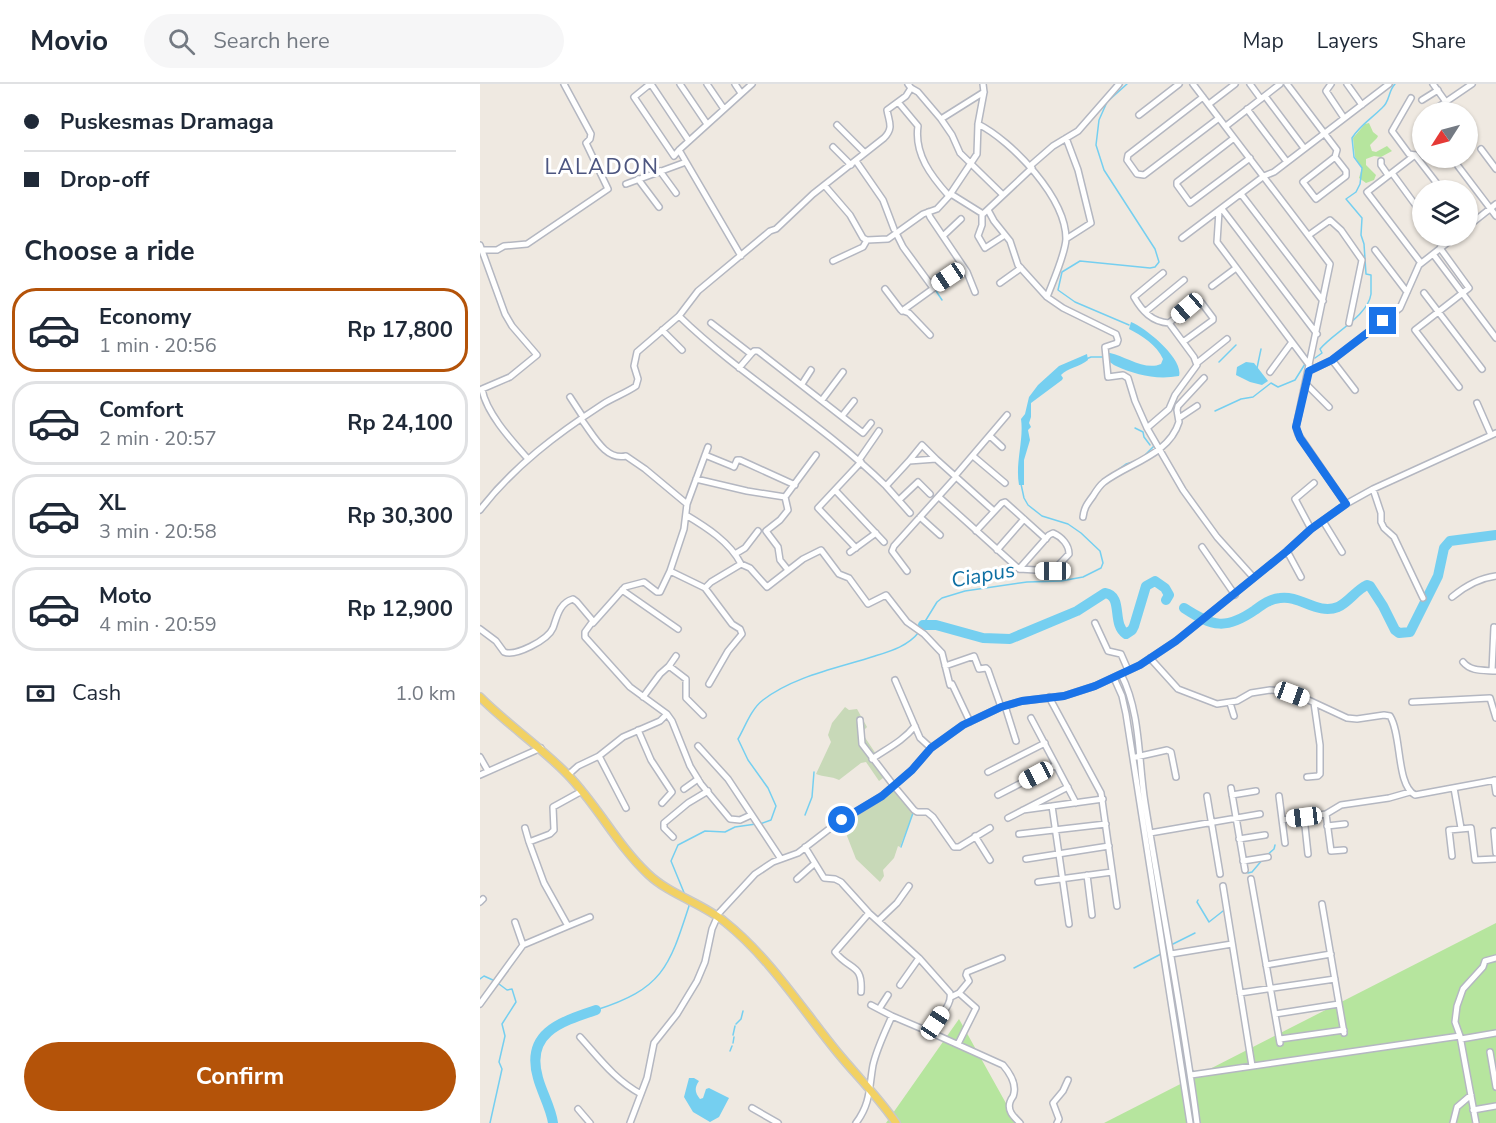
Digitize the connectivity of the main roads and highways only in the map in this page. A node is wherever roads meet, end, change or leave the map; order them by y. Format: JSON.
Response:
{"nodes":[{"id":1,"x":480,"y":697,"type":"edge"},
{"id":2,"x":896,"y":1123,"type":"edge"}],
"edges":[{"from":1,"to":2,"type":"main road"}]}
